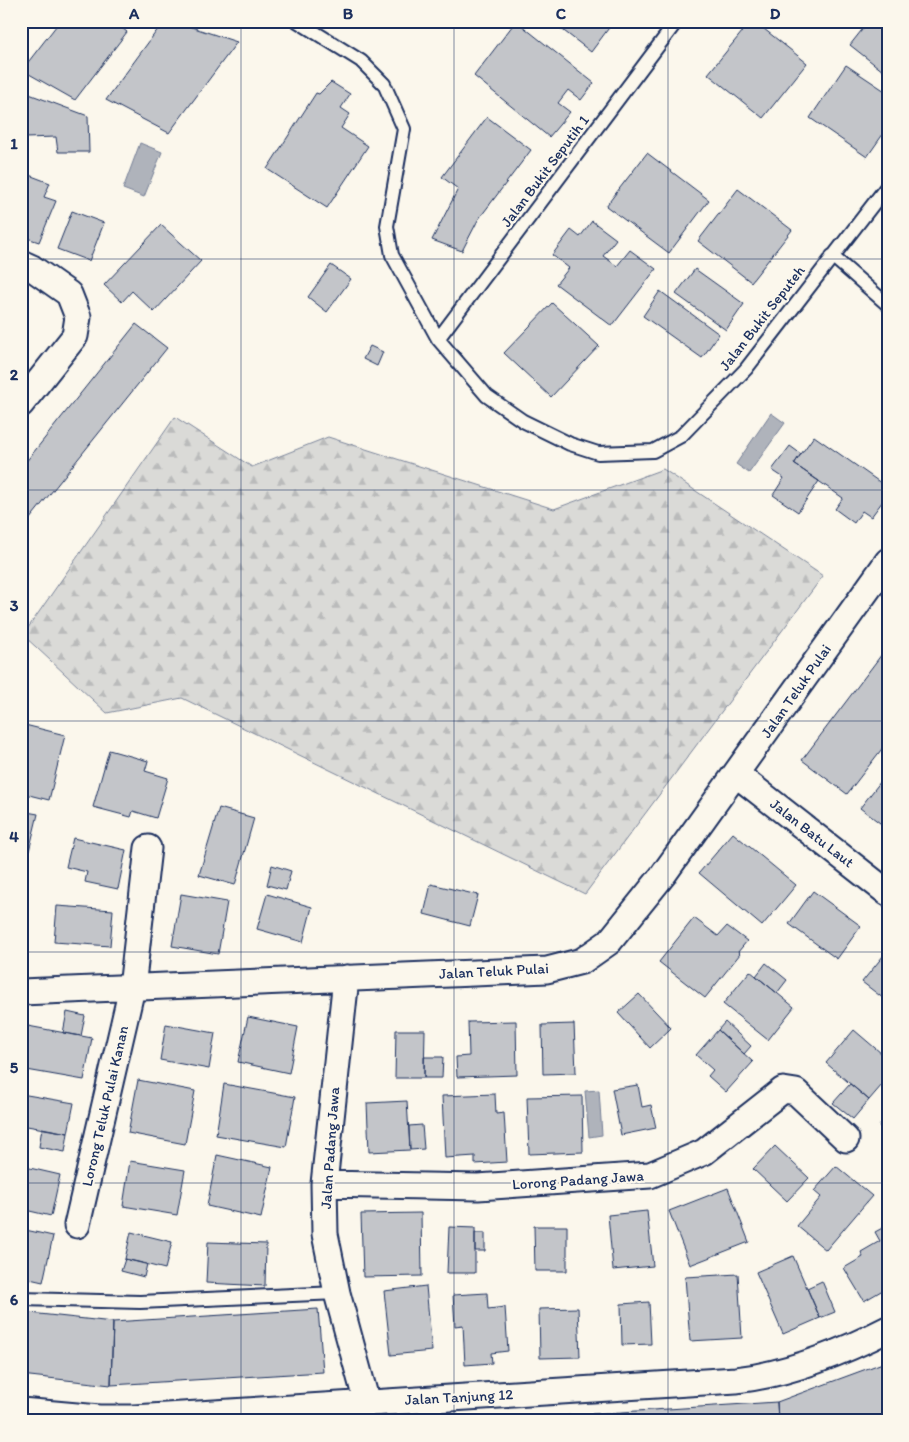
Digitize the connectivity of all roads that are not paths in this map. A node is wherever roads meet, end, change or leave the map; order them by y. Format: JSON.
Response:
{"nodes":[{"id":1,"x":297,"y":21,"type":"edge"},
{"id":2,"x":677,"y":21,"type":"edge"},
{"id":3,"x":888,"y":186,"type":"edge"},
{"id":4,"x":832,"y":256,"type":"junction"},
{"id":5,"x":21,"y":263,"type":"edge"},
{"id":6,"x":888,"y":305,"type":"edge"},
{"id":7,"x":438,"y":339,"type":"junction"},
{"id":8,"x":21,"y":404,"type":"edge"},
{"id":9,"x":888,"y":561,"type":"edge"},
{"id":10,"x":736,"y":774,"type":"junction"},
{"id":11,"x":148,"y":848,"type":"dead end"},
{"id":12,"x":888,"y":893,"type":"edge"},
{"id":13,"x":346,"y":978,"type":"junction"},
{"id":14,"x":132,"y":988,"type":"junction"},
{"id":15,"x":21,"y":992,"type":"edge"},
{"id":16,"x":846,"y":1139,"type":"dead end"},
{"id":17,"x":324,"y":1184,"type":"junction"},
{"id":18,"x":77,"y":1225,"type":"dead end"},
{"id":19,"x":337,"y":1293,"type":"junction"},
{"id":20,"x":21,"y":1299,"type":"edge"},
{"id":21,"x":888,"y":1329,"type":"edge"},
{"id":22,"x":367,"y":1403,"type":"junction"},
{"id":23,"x":21,"y":1410,"type":"edge"}],
"edges":[{"from":1,"to":7,"type":"lane","name":"Jalan Bukit Seputeh"},
{"from":2,"to":7,"type":"lane","name":"Jalan Bukit Seputih 1"},
{"from":3,"to":4,"type":"lane","name":"Jalan Bukit Seputeh"},
{"from":4,"to":6,"type":"lane"},
{"from":4,"to":7,"type":"lane","name":"Jalan Bukit Seputeh"},
{"from":5,"to":8,"type":"street"},
{"from":9,"to":10,"type":"street","name":"Jalan Teluk Pulai"},
{"from":10,"to":12,"type":"street","name":"Jalan Batu Laut"},
{"from":10,"to":13,"type":"street","name":"Jalan Teluk Pulai"},
{"from":11,"to":14,"type":"street","name":"Lorong Teluk Pulai Kanan"},
{"from":13,"to":14,"type":"street","name":"Jalan Teluk Pulai"},
{"from":13,"to":17,"type":"street","name":"Jalan Padang Jawa"},
{"from":14,"to":15,"type":"street","name":"Jalan Teluk Pulai"},
{"from":14,"to":18,"type":"street","name":"Lorong Teluk Pulai Kanan"},
{"from":16,"to":17,"type":"street","name":"Lorong Padang Jawa"},
{"from":17,"to":19,"type":"street","name":"Jalan Padang Jawa"},
{"from":19,"to":20,"type":"lane"},
{"from":19,"to":22,"type":"street","name":"Jalan Padang Jawa"},
{"from":21,"to":22,"type":"street","name":"Jalan Tanjung 12"},
{"from":22,"to":23,"type":"street","name":"Jalan Tanjung 12"}]}
